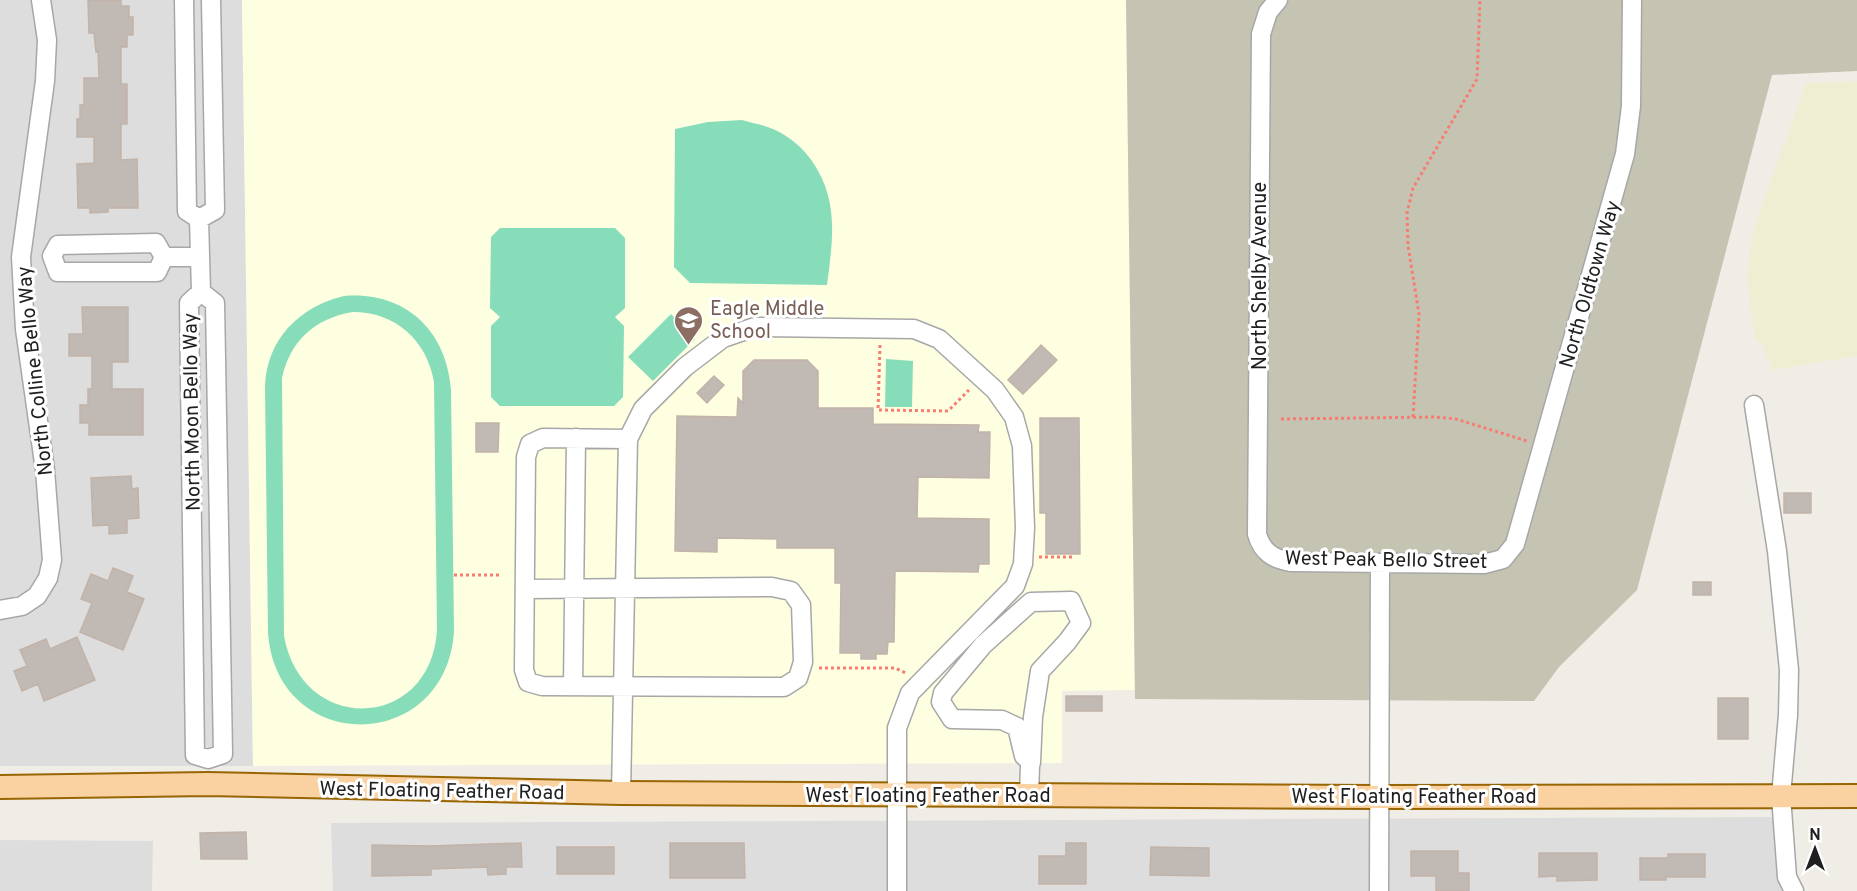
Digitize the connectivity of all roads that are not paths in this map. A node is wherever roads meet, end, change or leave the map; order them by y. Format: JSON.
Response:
{"nodes":[{"id":1,"x":41,"y":0,"type":"edge"},
{"id":2,"x":184,"y":0,"type":"edge"},
{"id":3,"x":211,"y":0,"type":"edge"},
{"id":4,"x":1278,"y":0,"type":"edge"},
{"id":5,"x":1632,"y":0,"type":"edge"},
{"id":6,"x":199,"y":219,"type":"junction"},
{"id":7,"x":52,"y":256,"type":"junction"},
{"id":8,"x":21,"y":257,"type":"junction"},
{"id":9,"x":164,"y":257,"type":"junction"},
{"id":10,"x":200,"y":257,"type":"junction"},
{"id":11,"x":201,"y":292,"type":"junction"},
{"id":12,"x":1755,"y":405,"type":"dead end"},
{"id":13,"x":576,"y":438,"type":"junction"},
{"id":14,"x":628,"y":439,"type":"junction"},
{"id":15,"x":1269,"y":554,"type":"joint"},
{"id":16,"x":1503,"y":559,"type":"joint"},
{"id":17,"x":1380,"y":563,"type":"junction"},
{"id":18,"x":525,"y":589,"type":"junction"},
{"id":19,"x":574,"y":589,"type":"junction"},
{"id":20,"x":625,"y":589,"type":"junction"},
{"id":21,"x":0,"y":610,"type":"edge"},
{"id":22,"x":573,"y":686,"type":"junction"},
{"id":23,"x":623,"y":686,"type":"junction"},
{"id":24,"x":208,"y":759,"type":"junction"},
{"id":25,"x":1031,"y":762,"type":"junction"},
{"id":26,"x":208,"y":784,"type":"junction"},
{"id":27,"x":0,"y":788,"type":"edge"},
{"id":28,"x":621,"y":793,"type":"junction"},
{"id":29,"x":898,"y":794,"type":"junction"},
{"id":30,"x":1029,"y":795,"type":"junction"},
{"id":31,"x":1780,"y":796,"type":"junction"},
{"id":32,"x":1857,"y":796,"type":"edge"},
{"id":33,"x":1379,"y":797,"type":"junction"},
{"id":34,"x":897,"y":891,"type":"edge"},
{"id":35,"x":1379,"y":891,"type":"edge"},
{"id":36,"x":1794,"y":891,"type":"edge"}],
"edges":[{"from":1,"to":8,"type":"street","name":"North Colline Bello Way"},
{"from":2,"to":6,"type":"street"},
{"from":3,"to":6,"type":"street"},
{"from":4,"to":15,"type":"street","name":"North Shelby Avenue"},
{"from":5,"to":16,"type":"street","name":"North Oldtown Way"},
{"from":6,"to":10,"type":"street"},
{"from":7,"to":8,"type":"street"},
{"from":7,"to":9,"type":"street"},
{"from":7,"to":9,"type":"street"},
{"from":8,"to":21,"type":"street","name":"North Colline Bello Way"},
{"from":9,"to":10,"type":"street"},
{"from":10,"to":11,"type":"street"},
{"from":11,"to":24,"type":"street","name":"North Moon Bello Way"},
{"from":11,"to":24,"type":"street","name":"North Moon Bello Way"},
{"from":12,"to":31,"type":"street"},
{"from":13,"to":14,"type":"street"},
{"from":13,"to":18,"type":"street"},
{"from":13,"to":19,"type":"street"},
{"from":14,"to":20,"type":"street"},
{"from":14,"to":29,"type":"street"},
{"from":15,"to":17,"type":"street","name":"West Peak Bello Street"},
{"from":16,"to":17,"type":"street","name":"West Peak Bello Street"},
{"from":17,"to":33,"type":"street"},
{"from":18,"to":19,"type":"street"},
{"from":18,"to":22,"type":"street"},
{"from":19,"to":20,"type":"street"},
{"from":19,"to":22,"type":"street"},
{"from":20,"to":23,"type":"street"},
{"from":20,"to":23,"type":"street"},
{"from":22,"to":23,"type":"street"},
{"from":23,"to":28,"type":"street"},
{"from":24,"to":26,"type":"street"},
{"from":25,"to":25,"type":"street"},
{"from":25,"to":30,"type":"street"},
{"from":26,"to":27,"type":"main road","name":"West Floating Feather Road"},
{"from":26,"to":28,"type":"main road","name":"West Floating Feather Road"},
{"from":28,"to":29,"type":"main road","name":"West Floating Feather Road"},
{"from":29,"to":30,"type":"main road","name":"West Floating Feather Road"},
{"from":29,"to":34,"type":"street"},
{"from":30,"to":33,"type":"main road","name":"West Floating Feather Road"},
{"from":31,"to":32,"type":"main road","name":"West Floating Feather Road"},
{"from":31,"to":33,"type":"main road","name":"West Floating Feather Road"},
{"from":31,"to":36,"type":"street"},
{"from":33,"to":35,"type":"street"}]}
